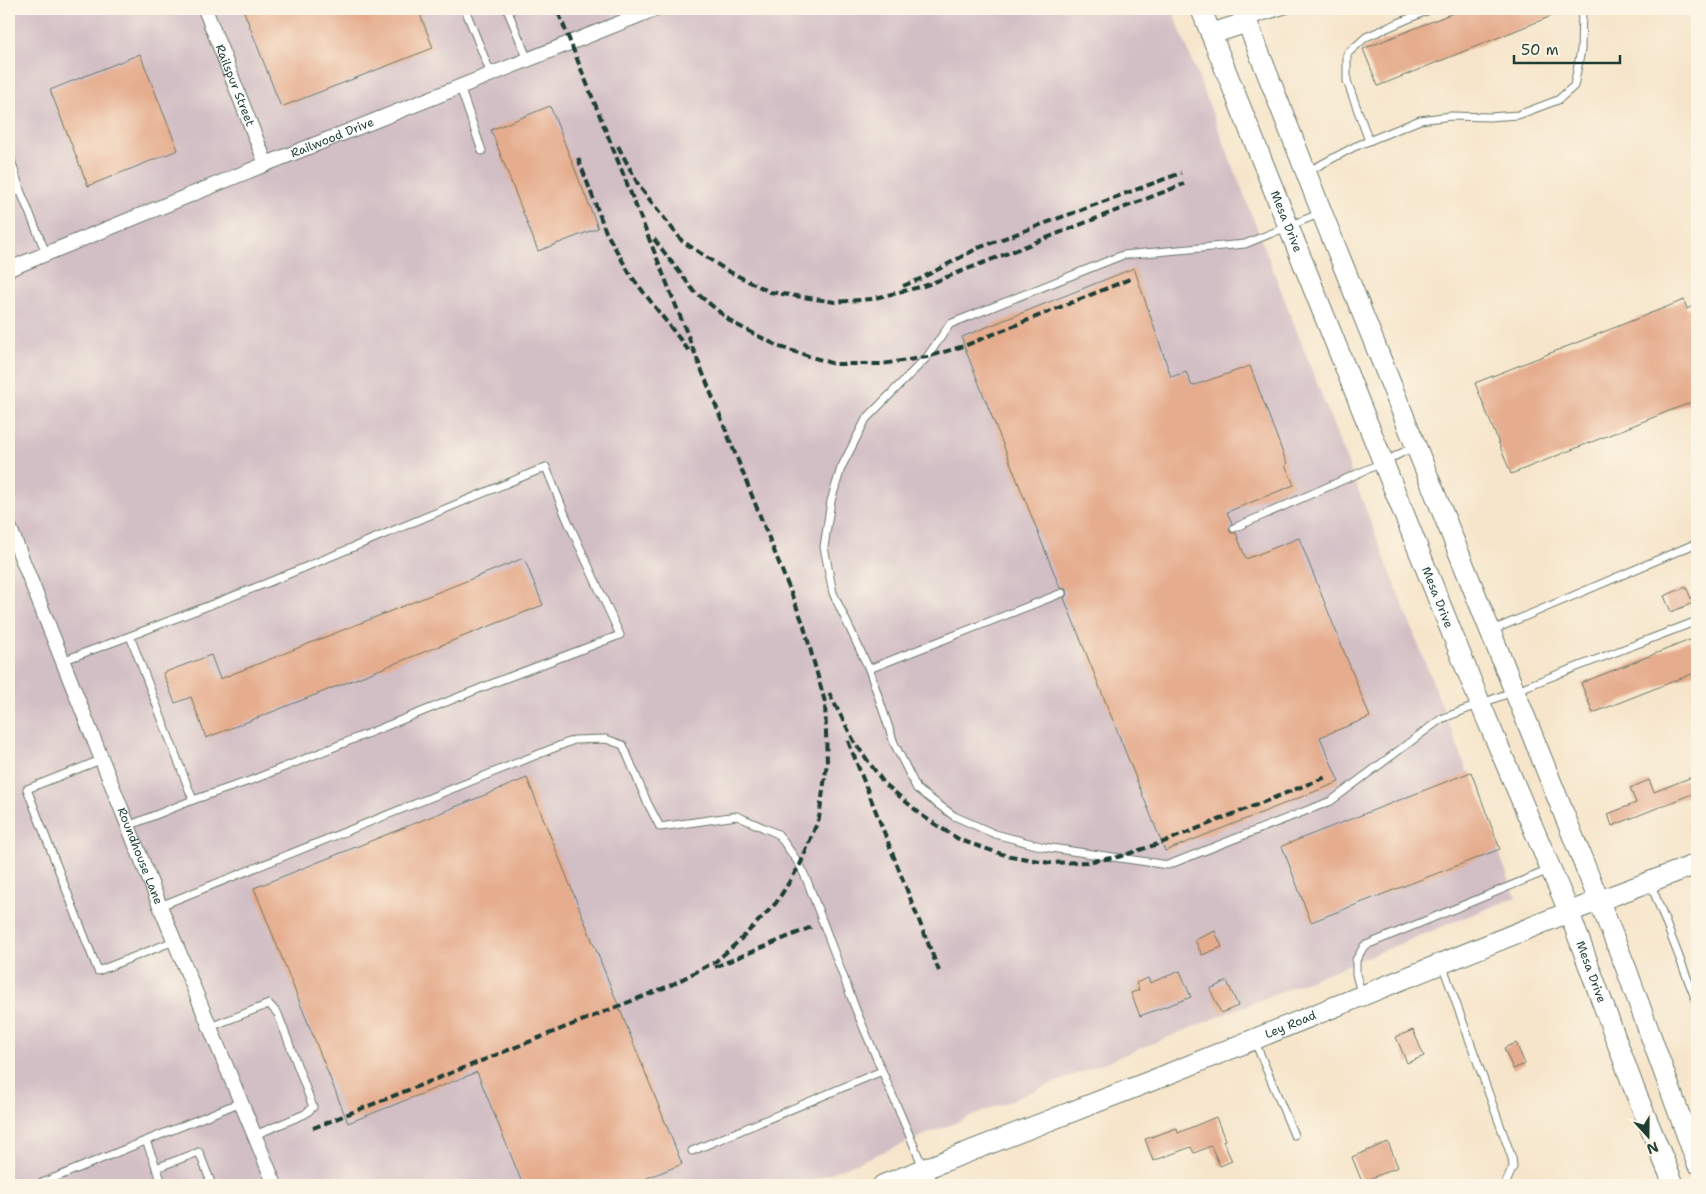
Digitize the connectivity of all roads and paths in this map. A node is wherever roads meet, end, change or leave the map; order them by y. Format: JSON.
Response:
{"nodes":[{"id":1,"x":204,"y":9,"type":"edge"},
{"id":2,"x":465,"y":9,"type":"edge"},
{"id":3,"x":507,"y":9,"type":"edge"},
{"id":4,"x":655,"y":9,"type":"edge"},
{"id":5,"x":1201,"y":9,"type":"edge"},
{"id":6,"x":1290,"y":9,"type":"edge"},
{"id":7,"x":1430,"y":9,"type":"edge"},
{"id":8,"x":1582,"y":9,"type":"edge"},
{"id":9,"x":1272,"y":12,"type":"edge"},
{"id":10,"x":1245,"y":15,"type":"edge"},
{"id":11,"x":1211,"y":34,"type":"junction"},
{"id":12,"x":528,"y":60,"type":"junction"},
{"id":13,"x":491,"y":74,"type":"junction"},
{"id":14,"x":460,"y":87,"type":"junction"},
{"id":15,"x":1369,"y":141,"type":"junction"},
{"id":16,"x":482,"y":151,"type":"dead end"},
{"id":17,"x":9,"y":153,"type":"edge"},
{"id":18,"x":266,"y":164,"type":"junction"},
{"id":19,"x":1306,"y":173,"type":"junction"},
{"id":20,"x":20,"y":190,"type":"junction"},
{"id":21,"x":9,"y":195,"type":"edge"},
{"id":22,"x":1322,"y":213,"type":"junction"},
{"id":23,"x":1289,"y":227,"type":"junction"},
{"id":24,"x":46,"y":253,"type":"junction"},
{"id":25,"x":9,"y":269,"type":"edge"},
{"id":26,"x":1416,"y":446,"type":"junction"},
{"id":27,"x":1384,"y":462,"type":"junction"},
{"id":28,"x":9,"y":526,"type":"edge"},
{"id":29,"x":1234,"y":528,"type":"dead end"},
{"id":30,"x":1697,"y":543,"type":"edge"},
{"id":31,"x":1062,"y":593,"type":"dead end"},
{"id":32,"x":1697,"y":621,"type":"edge"},
{"id":33,"x":1490,"y":631,"type":"junction"},
{"id":34,"x":130,"y":636,"type":"junction"},
{"id":35,"x":62,"y":660,"type":"junction"},
{"id":36,"x":869,"y":669,"type":"junction"},
{"id":37,"x":1513,"y":691,"type":"junction"},
{"id":38,"x":1480,"y":703,"type":"junction"},
{"id":39,"x":103,"y":759,"type":"junction"},
{"id":40,"x":193,"y":800,"type":"junction"},
{"id":41,"x":128,"y":826,"type":"junction"},
{"id":42,"x":1697,"y":864,"type":"edge"},
{"id":43,"x":1551,"y":870,"type":"junction"},
{"id":44,"x":1650,"y":882,"type":"junction"},
{"id":45,"x":1600,"y":901,"type":"junction"},
{"id":46,"x":160,"y":906,"type":"junction"},
{"id":47,"x":1569,"y":912,"type":"junction"},
{"id":48,"x":174,"y":941,"type":"junction"},
{"id":49,"x":1442,"y":964,"type":"junction"},
{"id":50,"x":1362,"y":996,"type":"junction"},
{"id":51,"x":1697,"y":1004,"type":"edge"},
{"id":52,"x":210,"y":1027,"type":"junction"},
{"id":53,"x":1254,"y":1039,"type":"junction"},
{"id":54,"x":882,"y":1071,"type":"junction"},
{"id":55,"x":1666,"y":1080,"type":"junction"},
{"id":56,"x":1636,"y":1091,"type":"junction"},
{"id":57,"x":241,"y":1102,"type":"junction"},
{"id":58,"x":255,"y":1135,"type":"junction"},
{"id":59,"x":1294,"y":1135,"type":"dead end"},
{"id":60,"x":146,"y":1141,"type":"junction"},
{"id":61,"x":692,"y":1151,"type":"dead end"},
{"id":62,"x":1697,"y":1163,"type":"edge"},
{"id":63,"x":156,"y":1168,"type":"junction"},
{"id":64,"x":927,"y":1177,"type":"edge"},
{"id":65,"x":37,"y":1185,"type":"edge"},
{"id":66,"x":163,"y":1185,"type":"edge"},
{"id":67,"x":212,"y":1185,"type":"edge"},
{"id":68,"x":275,"y":1185,"type":"edge"},
{"id":69,"x":883,"y":1185,"type":"edge"},
{"id":70,"x":1505,"y":1185,"type":"edge"},
{"id":71,"x":1674,"y":1185,"type":"edge"}],
"edges":[{"from":1,"to":18,"type":"street","name":"Railspur Street"},
{"from":2,"to":13,"type":"lane"},
{"from":3,"to":12,"type":"lane"},
{"from":4,"to":12,"type":"street","name":"Railwood Drive"},
{"from":5,"to":11,"type":"main road","name":"Mesa Drive"},
{"from":6,"to":9,"type":"lane"},
{"from":7,"to":15,"type":"lane"},
{"from":8,"to":15,"type":"lane"},
{"from":9,"to":10,"type":"lane"},
{"from":10,"to":11,"type":"main road"},
{"from":10,"to":19,"type":"main road"},
{"from":11,"to":23,"type":"main road","name":"Mesa Drive"},
{"from":12,"to":13,"type":"street","name":"Railwood Drive"},
{"from":13,"to":14,"type":"street","name":"Railwood Drive"},
{"from":14,"to":16,"type":"lane"},
{"from":14,"to":18,"type":"street","name":"Railwood Drive"},
{"from":15,"to":19,"type":"lane"},
{"from":17,"to":20,"type":"lane"},
{"from":18,"to":24,"type":"street","name":"Railwood Drive"},
{"from":19,"to":22,"type":"main road"},
{"from":20,"to":21,"type":"lane"},
{"from":20,"to":24,"type":"lane"},
{"from":22,"to":23,"type":"lane"},
{"from":22,"to":26,"type":"main road"},
{"from":23,"to":27,"type":"main road","name":"Mesa Drive"},
{"from":23,"to":36,"type":"lane"},
{"from":24,"to":25,"type":"street","name":"Railwood Drive"},
{"from":26,"to":27,"type":"lane"},
{"from":26,"to":33,"type":"main road"},
{"from":27,"to":29,"type":"lane"},
{"from":27,"to":38,"type":"main road","name":"Mesa Drive"},
{"from":28,"to":35,"type":"street","name":"Roundhouse Lane"},
{"from":30,"to":33,"type":"lane"},
{"from":31,"to":36,"type":"lane"},
{"from":32,"to":37,"type":"lane"},
{"from":33,"to":37,"type":"main road"},
{"from":34,"to":35,"type":"lane"},
{"from":34,"to":40,"type":"lane"},
{"from":34,"to":40,"type":"lane"},
{"from":35,"to":39,"type":"street","name":"Roundhouse Lane"},
{"from":36,"to":38,"type":"lane"},
{"from":37,"to":38,"type":"lane"},
{"from":37,"to":45,"type":"main road"},
{"from":38,"to":43,"type":"main road","name":"Mesa Drive"},
{"from":39,"to":41,"type":"street","name":"Roundhouse Lane"},
{"from":39,"to":48,"type":"lane"},
{"from":40,"to":41,"type":"lane"},
{"from":41,"to":46,"type":"street","name":"Roundhouse Lane"},
{"from":42,"to":44,"type":"main road","name":"Ley Road"},
{"from":43,"to":47,"type":"main road","name":"Mesa Drive"},
{"from":43,"to":50,"type":"lane"},
{"from":44,"to":45,"type":"main road","name":"Ley Road"},
{"from":44,"to":51,"type":"lane"},
{"from":45,"to":47,"type":"main road","name":"Ley Road"},
{"from":45,"to":55,"type":"main road"},
{"from":46,"to":48,"type":"street","name":"Roundhouse Lane"},
{"from":46,"to":54,"type":"lane"},
{"from":47,"to":49,"type":"main road","name":"Ley Road"},
{"from":47,"to":56,"type":"main road","name":"Mesa Drive"},
{"from":48,"to":52,"type":"street","name":"Roundhouse Lane"},
{"from":49,"to":50,"type":"main road","name":"Ley Road"},
{"from":49,"to":70,"type":"lane"},
{"from":50,"to":53,"type":"main road","name":"Ley Road"},
{"from":52,"to":57,"type":"street","name":"Roundhouse Lane"},
{"from":52,"to":58,"type":"lane"},
{"from":53,"to":59,"type":"lane"},
{"from":53,"to":64,"type":"main road","name":"Ley Road"},
{"from":54,"to":61,"type":"lane"},
{"from":54,"to":64,"type":"lane"},
{"from":55,"to":56,"type":"main road"},
{"from":55,"to":62,"type":"main road"},
{"from":56,"to":71,"type":"main road","name":"Mesa Drive"},
{"from":57,"to":58,"type":"street","name":"Roundhouse Lane"},
{"from":57,"to":60,"type":"lane"},
{"from":58,"to":68,"type":"street","name":"Roundhouse Lane"},
{"from":60,"to":63,"type":"lane"},
{"from":60,"to":65,"type":"lane"},
{"from":63,"to":66,"type":"lane"},
{"from":63,"to":67,"type":"lane"},
{"from":64,"to":69,"type":"main road","name":"Ley Road"}]}
